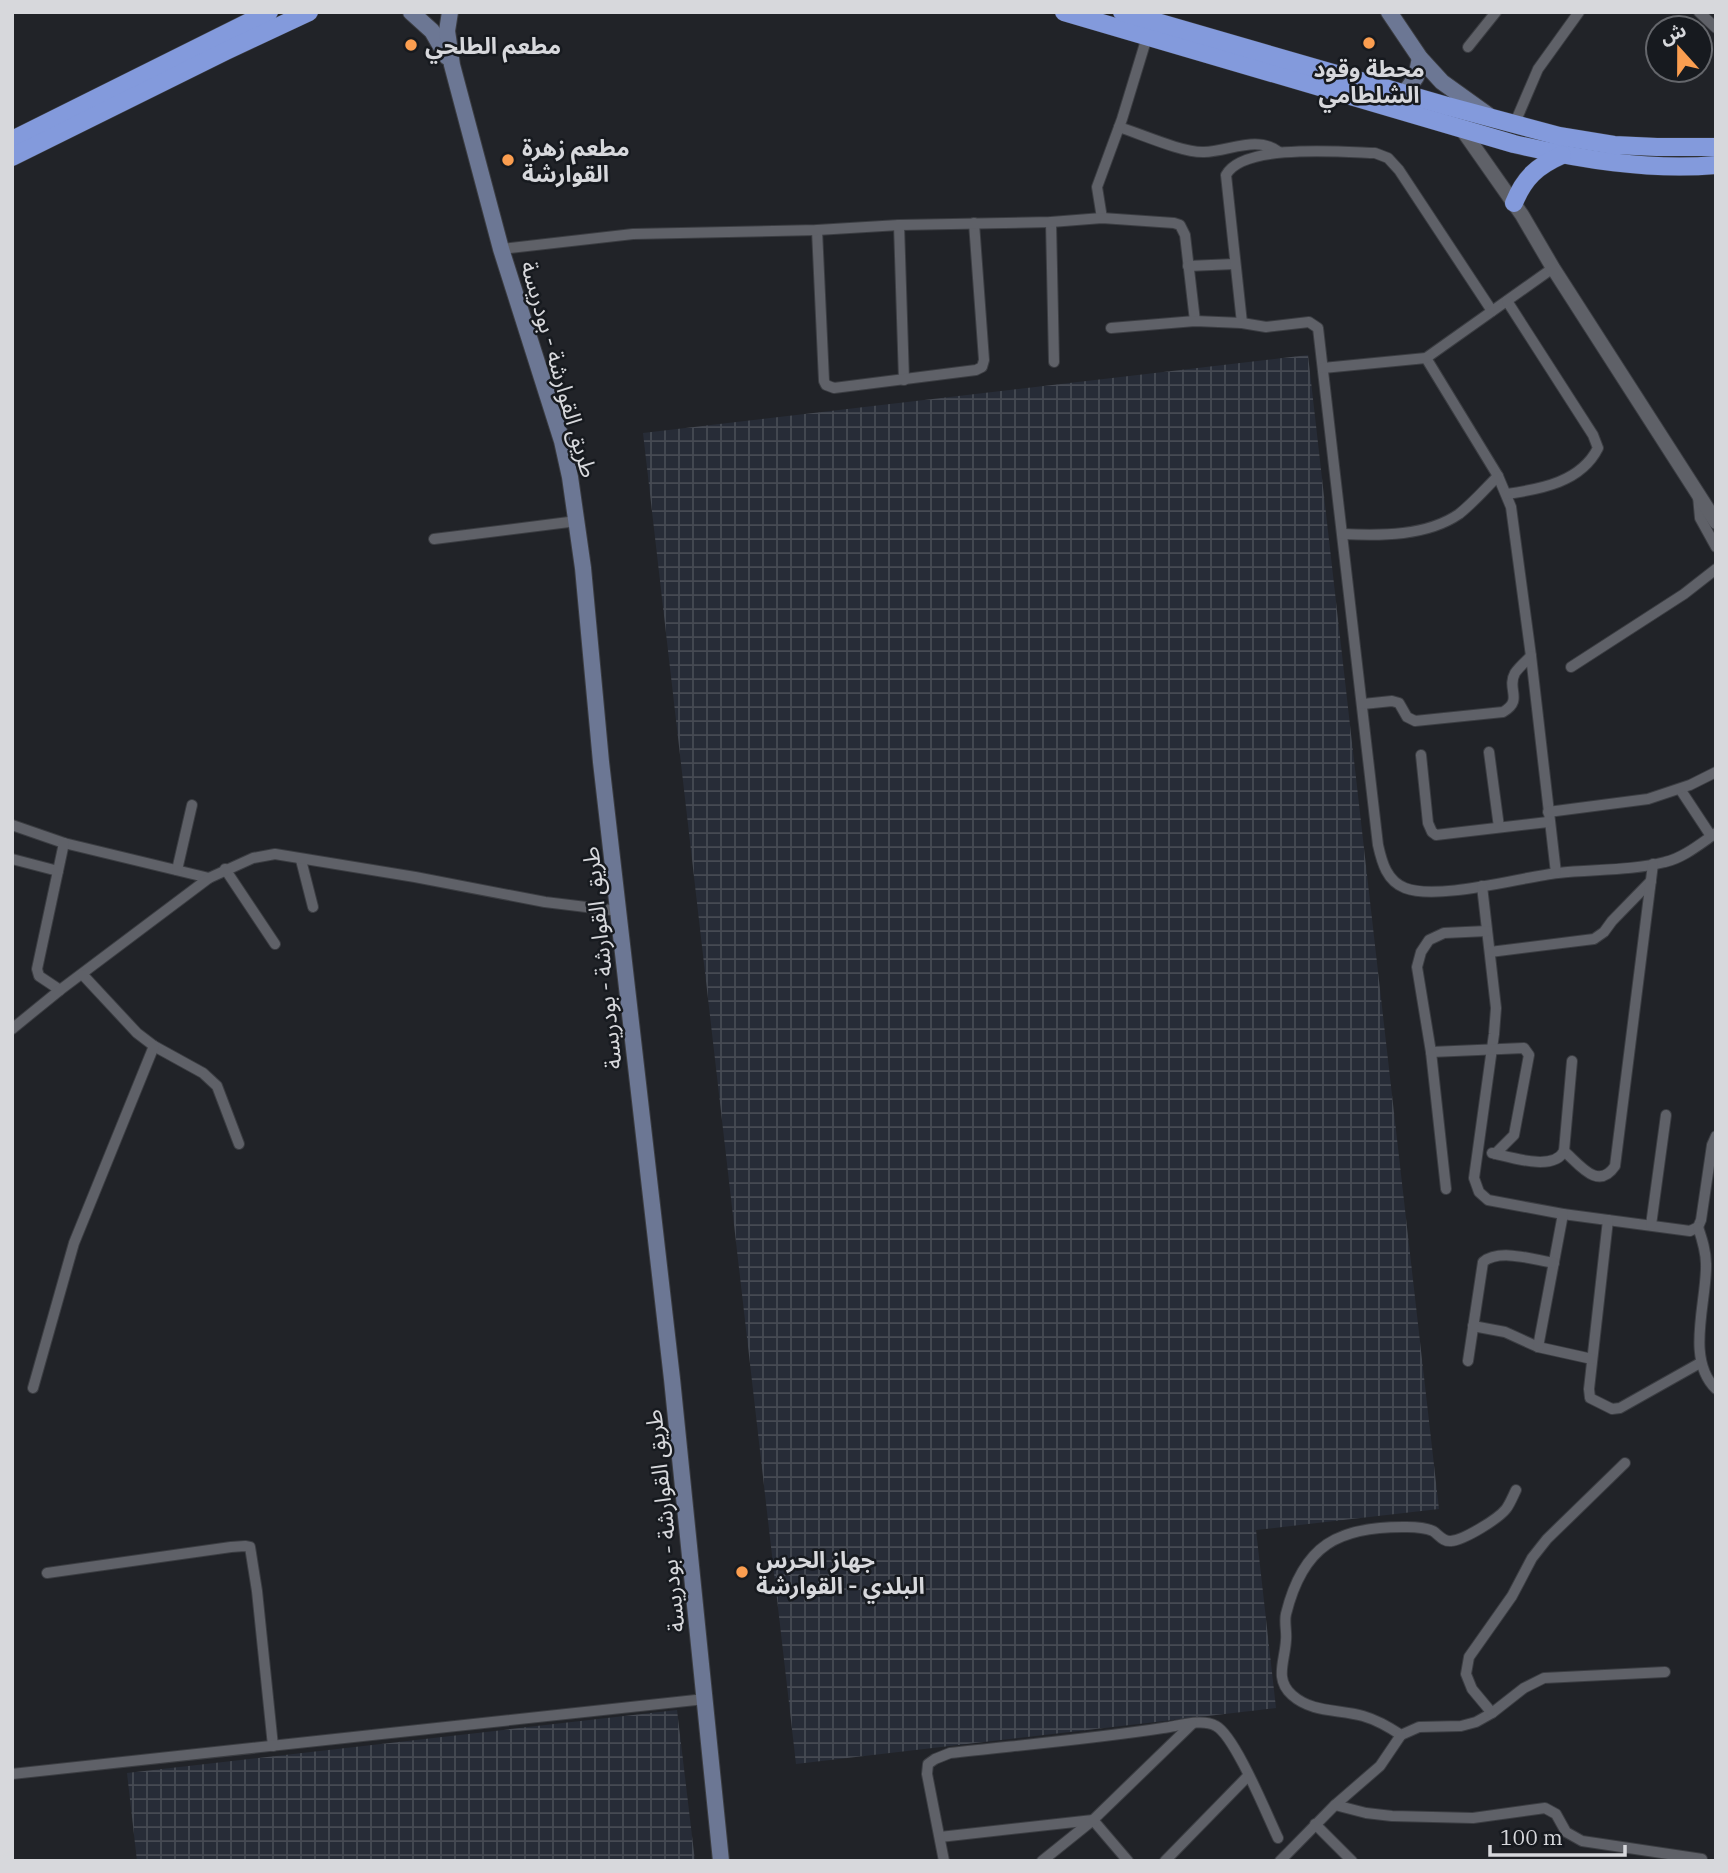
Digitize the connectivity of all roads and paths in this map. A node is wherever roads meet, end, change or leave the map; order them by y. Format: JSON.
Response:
{"nodes":[{"id":1,"x":269,"y":12,"type":"edge"},
{"id":2,"x":309,"y":12,"type":"edge"},
{"id":3,"x":411,"y":12,"type":"edge"},
{"id":4,"x":450,"y":12,"type":"edge"},
{"id":5,"x":1064,"y":12,"type":"edge"},
{"id":6,"x":1122,"y":12,"type":"edge"},
{"id":7,"x":1389,"y":12,"type":"edge"},
{"id":8,"x":1496,"y":12,"type":"edge"},
{"id":9,"x":1578,"y":12,"type":"edge"},
{"id":10,"x":1699,"y":12,"type":"edge"},
{"id":11,"x":1716,"y":29,"type":"edge"},
{"id":12,"x":1147,"y":37,"type":"junction"},
{"id":13,"x":1468,"y":47,"type":"dead end"},
{"id":14,"x":1420,"y":58,"type":"junction"},
{"id":15,"x":452,"y":65,"type":"junction"},
{"id":16,"x":1404,"y":94,"type":"junction"},
{"id":17,"x":1490,"y":116,"type":"junction"},
{"id":18,"x":1514,"y":125,"type":"junction"},
{"id":19,"x":1119,"y":127,"type":"junction"},
{"id":20,"x":1461,"y":128,"type":"junction"},
{"id":21,"x":12,"y":140,"type":"edge"},
{"id":22,"x":1716,"y":147,"type":"edge"},
{"id":23,"x":1279,"y":152,"type":"junction"},
{"id":24,"x":1562,"y":155,"type":"junction"},
{"id":25,"x":12,"y":157,"type":"edge"},
{"id":26,"x":1716,"y":165,"type":"edge"},
{"id":27,"x":1514,"y":203,"type":"junction"},
{"id":28,"x":1102,"y":218,"type":"junction"},
{"id":29,"x":1051,"y":222,"type":"junction"},
{"id":30,"x":975,"y":223,"type":"junction"},
{"id":31,"x":899,"y":225,"type":"junction"},
{"id":32,"x":817,"y":230,"type":"junction"},
{"id":33,"x":501,"y":249,"type":"junction"},
{"id":34,"x":1235,"y":264,"type":"junction"},
{"id":35,"x":1188,"y":266,"type":"junction"},
{"id":36,"x":1553,"y":268,"type":"junction"},
{"id":37,"x":1507,"y":301,"type":"junction"},
{"id":38,"x":1492,"y":311,"type":"junction"},
{"id":39,"x":1195,"y":321,"type":"junction"},
{"id":40,"x":1242,"y":323,"type":"junction"},
{"id":41,"x":1111,"y":328,"type":"dead end"},
{"id":42,"x":1426,"y":358,"type":"junction"},
{"id":43,"x":1054,"y":362,"type":"dead end"},
{"id":44,"x":1323,"y":368,"type":"junction"},
{"id":45,"x":904,"y":380,"type":"junction"},
{"id":46,"x":1498,"y":476,"type":"junction"},
{"id":47,"x":1507,"y":494,"type":"junction"},
{"id":48,"x":1698,"y":496,"type":"junction"},
{"id":49,"x":577,"y":521,"type":"junction"},
{"id":50,"x":1716,"y":522,"type":"edge"},
{"id":51,"x":1343,"y":534,"type":"junction"},
{"id":52,"x":434,"y":539,"type":"dead end"},
{"id":53,"x":1716,"y":547,"type":"edge"},
{"id":54,"x":1716,"y":569,"type":"edge"},
{"id":55,"x":1531,"y":656,"type":"junction"},
{"id":56,"x":1571,"y":667,"type":"dead end"},
{"id":57,"x":1363,"y":704,"type":"junction"},
{"id":58,"x":1489,"y":752,"type":"dead end"},
{"id":59,"x":1421,"y":755,"type":"dead end"},
{"id":60,"x":1716,"y":772,"type":"edge"},
{"id":61,"x":1680,"y":789,"type":"junction"},
{"id":62,"x":192,"y":805,"type":"dead end"},
{"id":63,"x":1548,"y":817,"type":"junction"},
{"id":64,"x":12,"y":825,"type":"edge"},
{"id":65,"x":1499,"y":827,"type":"junction"},
{"id":66,"x":1714,"y":835,"type":"edge"},
{"id":67,"x":64,"y":844,"type":"junction"},
{"id":68,"x":12,"y":859,"type":"edge"},
{"id":69,"x":301,"y":860,"type":"junction"},
{"id":70,"x":1653,"y":864,"type":"junction"},
{"id":71,"x":225,"y":869,"type":"junction"},
{"id":72,"x":177,"y":870,"type":"junction"},
{"id":73,"x":58,"y":872,"type":"junction"},
{"id":74,"x":1556,"y":873,"type":"junction"},
{"id":75,"x":209,"y":878,"type":"junction"},
{"id":76,"x":1651,"y":881,"type":"junction"},
{"id":77,"x":1482,"y":886,"type":"junction"},
{"id":78,"x":313,"y":907,"type":"dead end"},
{"id":79,"x":619,"y":911,"type":"junction"},
{"id":80,"x":1487,"y":931,"type":"junction"},
{"id":81,"x":275,"y":944,"type":"dead end"},
{"id":82,"x":1490,"y":952,"type":"junction"},
{"id":83,"x":82,"y":975,"type":"junction"},
{"id":84,"x":60,"y":990,"type":"junction"},
{"id":85,"x":14,"y":1025,"type":"edge"},
{"id":86,"x":154,"y":1046,"type":"junction"},
{"id":87,"x":1491,"y":1050,"type":"junction"},
{"id":88,"x":1431,"y":1052,"type":"junction"},
{"id":89,"x":1572,"y":1061,"type":"dead end"},
{"id":90,"x":1666,"y":1115,"type":"dead end"},
{"id":91,"x":1716,"y":1136,"type":"edge"},
{"id":92,"x":239,"y":1144,"type":"dead end"},
{"id":93,"x":1478,"y":1151,"type":"junction"},
{"id":94,"x":1564,"y":1151,"type":"junction"},
{"id":95,"x":1495,"y":1154,"type":"junction"},
{"id":96,"x":1446,"y":1189,"type":"dead end"},
{"id":97,"x":1563,"y":1214,"type":"junction"},
{"id":98,"x":1608,"y":1220,"type":"junction"},
{"id":99,"x":1651,"y":1225,"type":"junction"},
{"id":100,"x":1699,"y":1227,"type":"junction"},
{"id":101,"x":1554,"y":1263,"type":"junction"},
{"id":102,"x":1711,"y":1274,"type":"edge"},
{"id":103,"x":1473,"y":1326,"type":"junction"},
{"id":104,"x":1538,"y":1347,"type":"junction"},
{"id":105,"x":1592,"y":1359,"type":"junction"},
{"id":106,"x":1468,"y":1361,"type":"dead end"},
{"id":107,"x":1700,"y":1363,"type":"junction"},
{"id":108,"x":33,"y":1388,"type":"dead end"},
{"id":109,"x":1716,"y":1389,"type":"edge"},
{"id":110,"x":1625,"y":1463,"type":"dead end"},
{"id":111,"x":1516,"y":1490,"type":"dead end"},
{"id":112,"x":47,"y":1573,"type":"dead end"},
{"id":113,"x":1665,"y":1672,"type":"dead end"},
{"id":114,"x":705,"y":1699,"type":"junction"},
{"id":115,"x":1492,"y":1713,"type":"junction"},
{"id":116,"x":1192,"y":1724,"type":"junction"},
{"id":117,"x":1401,"y":1735,"type":"junction"},
{"id":118,"x":273,"y":1746,"type":"junction"},
{"id":119,"x":12,"y":1773,"type":"edge"},
{"id":120,"x":1248,"y":1776,"type":"junction"},
{"id":121,"x":1335,"y":1805,"type":"junction"},
{"id":122,"x":1093,"y":1820,"type":"junction"},
{"id":123,"x":1315,"y":1824,"type":"junction"},
{"id":124,"x":940,"y":1837,"type":"junction"},
{"id":125,"x":1278,"y":1838,"type":"dead end"},
{"id":126,"x":1631,"y":1849,"type":"junction"},
{"id":127,"x":1702,"y":1859,"type":"edge"},
{"id":128,"x":721,"y":1861,"type":"edge"},
{"id":129,"x":944,"y":1861,"type":"edge"},
{"id":130,"x":1042,"y":1861,"type":"edge"},
{"id":131,"x":1128,"y":1861,"type":"edge"},
{"id":132,"x":1165,"y":1861,"type":"edge"},
{"id":133,"x":1280,"y":1861,"type":"edge"},
{"id":134,"x":1352,"y":1861,"type":"edge"},
{"id":135,"x":1633,"y":1861,"type":"edge"}],
"edges":[{"from":1,"to":21,"type":"highway"},
{"from":2,"to":25,"type":"highway"},
{"from":3,"to":15,"type":"main road"},
{"from":4,"to":15,"type":"main road"},
{"from":5,"to":12,"type":"highway"},
{"from":6,"to":16,"type":"highway"},
{"from":7,"to":14,"type":"main road"},
{"from":8,"to":13,"type":"street"},
{"from":9,"to":18,"type":"street"},
{"from":10,"to":11,"type":"street"},
{"from":12,"to":19,"type":"street"},
{"from":12,"to":20,"type":"highway"},
{"from":14,"to":16,"type":"main road"},
{"from":14,"to":17,"type":"main road"},
{"from":15,"to":33,"type":"main road","name":"طريق القوارشة - بودريسة"},
{"from":16,"to":17,"type":"highway"},
{"from":17,"to":18,"type":"highway"},
{"from":18,"to":22,"type":"highway"},
{"from":19,"to":23,"type":"street"},
{"from":19,"to":28,"type":"street"},
{"from":20,"to":24,"type":"highway"},
{"from":20,"to":27,"type":"street"},
{"from":23,"to":34,"type":"street"},
{"from":23,"to":38,"type":"street"},
{"from":24,"to":26,"type":"highway"},
{"from":24,"to":27,"type":"highway"},
{"from":27,"to":36,"type":"street"},
{"from":28,"to":29,"type":"street"},
{"from":28,"to":35,"type":"street"},
{"from":29,"to":30,"type":"street"},
{"from":29,"to":43,"type":"street"},
{"from":30,"to":31,"type":"street"},
{"from":30,"to":45,"type":"street"},
{"from":31,"to":32,"type":"street"},
{"from":31,"to":45,"type":"street"},
{"from":32,"to":33,"type":"street"},
{"from":32,"to":45,"type":"street"},
{"from":33,"to":49,"type":"main road","name":"طريق القوارشة - بودريسة"},
{"from":34,"to":35,"type":"street"},
{"from":34,"to":40,"type":"street"},
{"from":35,"to":39,"type":"street"},
{"from":36,"to":37,"type":"street"},
{"from":36,"to":48,"type":"street"},
{"from":37,"to":38,"type":"street"},
{"from":37,"to":47,"type":"street"},
{"from":38,"to":42,"type":"street"},
{"from":39,"to":40,"type":"street"},
{"from":39,"to":41,"type":"street"},
{"from":40,"to":44,"type":"street"},
{"from":42,"to":44,"type":"street"},
{"from":42,"to":46,"type":"street"},
{"from":44,"to":51,"type":"street"},
{"from":46,"to":47,"type":"street"},
{"from":46,"to":51,"type":"street"},
{"from":47,"to":55,"type":"street"},
{"from":48,"to":50,"type":"street"},
{"from":48,"to":53,"type":"street"},
{"from":49,"to":52,"type":"street"},
{"from":49,"to":79,"type":"main road","name":"طريق القوارشة - بودريسة"},
{"from":51,"to":57,"type":"street"},
{"from":54,"to":56,"type":"street"},
{"from":55,"to":57,"type":"street"},
{"from":55,"to":63,"type":"street"},
{"from":57,"to":77,"type":"street"},
{"from":58,"to":65,"type":"street"},
{"from":59,"to":65,"type":"street"},
{"from":60,"to":61,"type":"street"},
{"from":61,"to":63,"type":"street"},
{"from":61,"to":66,"type":"street"},
{"from":62,"to":72,"type":"street"},
{"from":63,"to":65,"type":"street"},
{"from":63,"to":74,"type":"street"},
{"from":64,"to":67,"type":"street"},
{"from":66,"to":70,"type":"street"},
{"from":67,"to":72,"type":"street"},
{"from":67,"to":73,"type":"street"},
{"from":68,"to":73,"type":"street"},
{"from":69,"to":71,"type":"street"},
{"from":69,"to":78,"type":"street"},
{"from":69,"to":79,"type":"street"},
{"from":70,"to":74,"type":"street"},
{"from":70,"to":76,"type":"street"},
{"from":71,"to":75,"type":"street"},
{"from":71,"to":81,"type":"street"},
{"from":72,"to":75,"type":"street"},
{"from":73,"to":84,"type":"street"},
{"from":74,"to":77,"type":"street"},
{"from":75,"to":83,"type":"street"},
{"from":76,"to":82,"type":"street"},
{"from":76,"to":94,"type":"street"},
{"from":77,"to":80,"type":"street"},
{"from":79,"to":114,"type":"main road","name":"طريق القوارشة - بودريسة"},
{"from":80,"to":82,"type":"street"},
{"from":80,"to":88,"type":"street"},
{"from":82,"to":87,"type":"street"},
{"from":83,"to":84,"type":"street"},
{"from":83,"to":86,"type":"street"},
{"from":84,"to":85,"type":"street"},
{"from":86,"to":92,"type":"street"},
{"from":86,"to":108,"type":"street"},
{"from":87,"to":88,"type":"street"},
{"from":87,"to":93,"type":"street"},
{"from":87,"to":95,"type":"street"},
{"from":88,"to":96,"type":"street"},
{"from":89,"to":94,"type":"street"},
{"from":90,"to":99,"type":"street"},
{"from":91,"to":100,"type":"street"},
{"from":93,"to":95,"type":"street"},
{"from":93,"to":97,"type":"street"},
{"from":94,"to":95,"type":"street"},
{"from":97,"to":98,"type":"street"},
{"from":97,"to":101,"type":"street"},
{"from":98,"to":99,"type":"street"},
{"from":98,"to":105,"type":"street"},
{"from":99,"to":100,"type":"street"},
{"from":100,"to":102,"type":"street"},
{"from":101,"to":103,"type":"street"},
{"from":101,"to":104,"type":"street"},
{"from":102,"to":107,"type":"street"},
{"from":103,"to":104,"type":"street"},
{"from":103,"to":106,"type":"street"},
{"from":104,"to":105,"type":"street"},
{"from":105,"to":107,"type":"street"},
{"from":107,"to":109,"type":"street"},
{"from":110,"to":115,"type":"street"},
{"from":111,"to":117,"type":"street"},
{"from":112,"to":118,"type":"street"},
{"from":113,"to":115,"type":"street"},
{"from":114,"to":118,"type":"street"},
{"from":114,"to":128,"type":"main road","name":"طريق القوارشة - بودريسة"},
{"from":115,"to":117,"type":"street"},
{"from":116,"to":120,"type":"street"},
{"from":116,"to":122,"type":"street"},
{"from":116,"to":124,"type":"street"},
{"from":117,"to":121,"type":"street"},
{"from":118,"to":119,"type":"street"},
{"from":120,"to":125,"type":"street"},
{"from":120,"to":132,"type":"street"},
{"from":121,"to":123,"type":"street"},
{"from":121,"to":126,"type":"street"},
{"from":122,"to":124,"type":"street"},
{"from":122,"to":130,"type":"street"},
{"from":122,"to":131,"type":"street"},
{"from":123,"to":133,"type":"street"},
{"from":123,"to":134,"type":"street"},
{"from":124,"to":129,"type":"street"},
{"from":126,"to":127,"type":"street"},
{"from":126,"to":135,"type":"street"}]}
